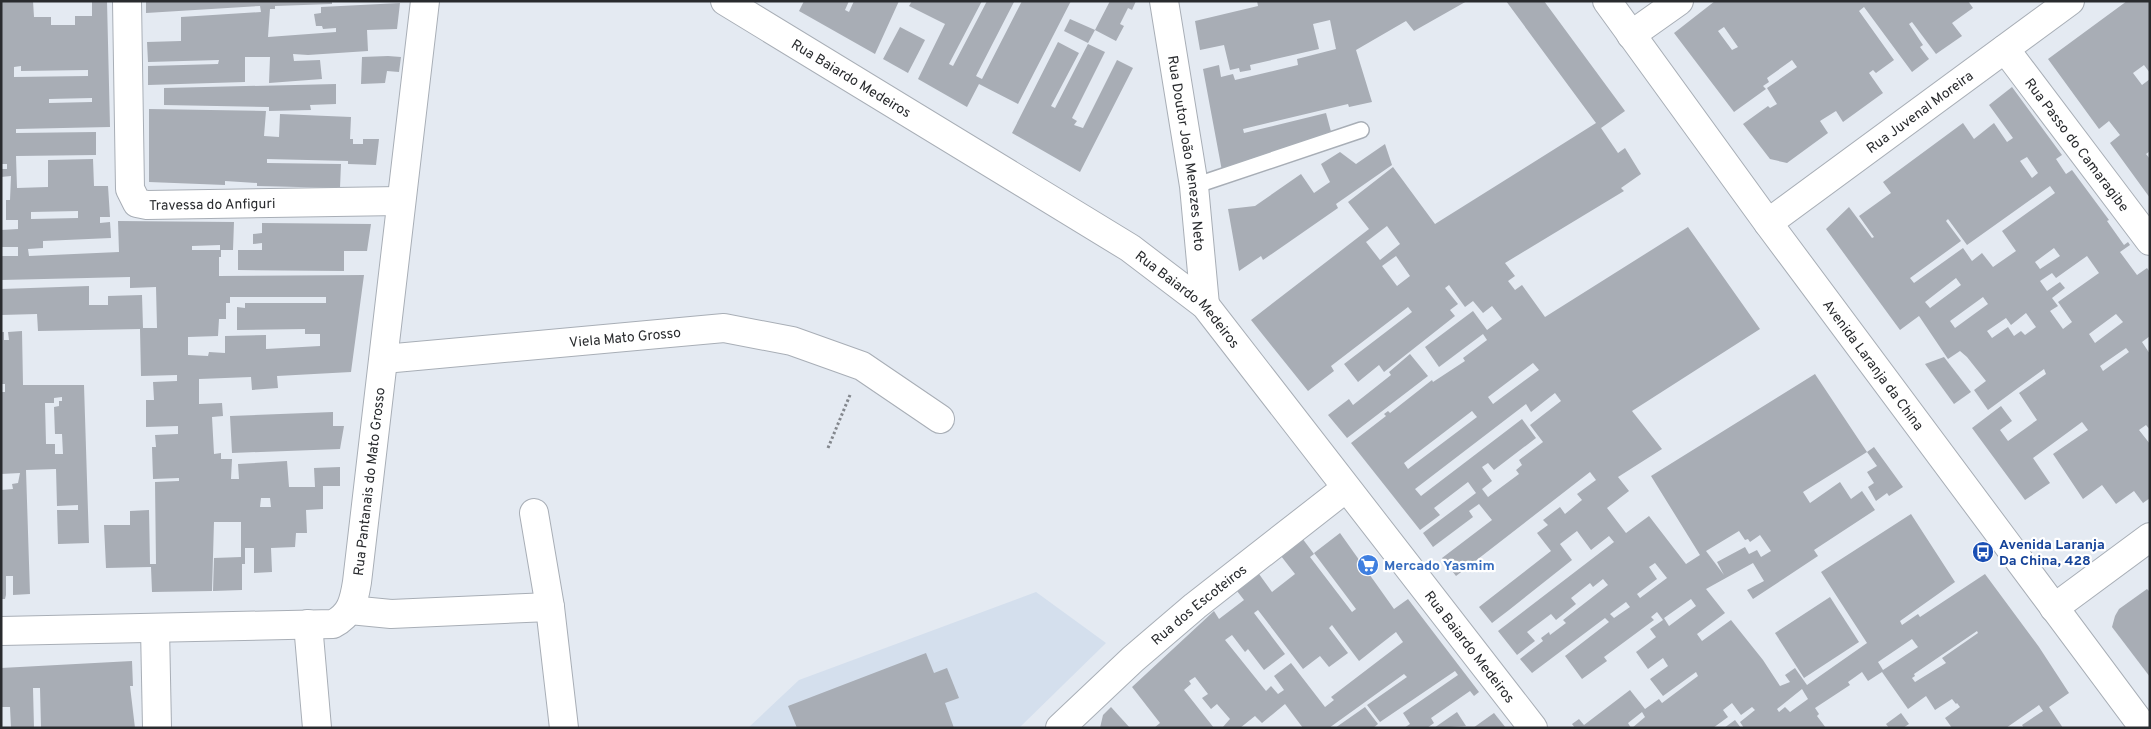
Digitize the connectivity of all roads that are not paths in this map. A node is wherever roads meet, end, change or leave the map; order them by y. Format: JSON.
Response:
{"nodes":[{"id":1,"x":128,"y":1,"type":"edge"},
{"id":2,"x":425,"y":1,"type":"edge"},
{"id":3,"x":725,"y":1,"type":"edge"},
{"id":4,"x":1164,"y":1,"type":"edge"},
{"id":5,"x":1607,"y":1,"type":"edge"},
{"id":6,"x":1679,"y":1,"type":"edge"},
{"id":7,"x":2070,"y":1,"type":"edge"},
{"id":8,"x":1631,"y":35,"type":"junction"},
{"id":9,"x":2005,"y":49,"type":"junction"},
{"id":10,"x":1361,"y":130,"type":"dead end"},
{"id":11,"x":1194,"y":186,"type":"junction"},
{"id":12,"x":400,"y":201,"type":"junction"},
{"id":13,"x":1768,"y":223,"type":"junction"},
{"id":14,"x":2150,"y":241,"type":"edge"},
{"id":15,"x":1205,"y":305,"type":"junction"},
{"id":16,"x":384,"y":359,"type":"junction"},
{"id":17,"x":940,"y":419,"type":"dead end"},
{"id":18,"x":1346,"y":488,"type":"junction"},
{"id":19,"x":534,"y":513,"type":"dead end"},
{"id":20,"x":2150,"y":537,"type":"edge"},
{"id":21,"x":550,"y":608,"type":"junction"},
{"id":22,"x":2054,"y":608,"type":"junction"},
{"id":23,"x":350,"y":610,"type":"junction"},
{"id":24,"x":308,"y":624,"type":"junction"},
{"id":25,"x":155,"y":628,"type":"junction"},
{"id":26,"x":1,"y":631,"type":"edge"},
{"id":27,"x":1062,"y":727,"type":"edge"},
{"id":28,"x":157,"y":728,"type":"edge"},
{"id":29,"x":317,"y":728,"type":"edge"},
{"id":30,"x":564,"y":728,"type":"edge"},
{"id":31,"x":1534,"y":728,"type":"edge"},
{"id":32,"x":2144,"y":728,"type":"edge"}],
"edges":[{"from":1,"to":12,"type":"street","name":"Travessa do Anfiguri"},
{"from":2,"to":12,"type":"street","name":"Rua Pantanais do Mato Grosso"},
{"from":3,"to":15,"type":"street","name":"Rua Baiardo Medeiros"},
{"from":4,"to":11,"type":"street","name":"Rua Doutor João Menezes Neto"},
{"from":5,"to":8,"type":"street","name":"Avenida Laranja da China"},
{"from":6,"to":8,"type":"street"},
{"from":7,"to":9,"type":"street","name":"Rua Juvenal Moreira"},
{"from":8,"to":13,"type":"street","name":"Avenida Laranja da China"},
{"from":9,"to":13,"type":"street","name":"Rua Juvenal Moreira"},
{"from":9,"to":14,"type":"street","name":"Rua Passo do Camaragibe"},
{"from":10,"to":11,"type":"lane"},
{"from":11,"to":15,"type":"street","name":"Rua Doutor João Menezes Neto"},
{"from":12,"to":16,"type":"street","name":"Rua Pantanais do Mato Grosso"},
{"from":13,"to":22,"type":"street","name":"Avenida Laranja da China"},
{"from":15,"to":18,"type":"street","name":"Rua Baiardo Medeiros"},
{"from":16,"to":17,"type":"street","name":"Viela Mato Grosso"},
{"from":16,"to":23,"type":"street","name":"Rua Pantanais do Mato Grosso"},
{"from":18,"to":27,"type":"street","name":"Rua dos Escoteiros"},
{"from":18,"to":31,"type":"street","name":"Rua Baiardo Medeiros"},
{"from":19,"to":21,"type":"street"},
{"from":20,"to":22,"type":"street"},
{"from":21,"to":23,"type":"street"},
{"from":21,"to":30,"type":"street"},
{"from":22,"to":32,"type":"street","name":"Avenida Laranja da China"},
{"from":23,"to":24,"type":"street"},
{"from":24,"to":25,"type":"street"},
{"from":24,"to":29,"type":"street"},
{"from":25,"to":26,"type":"street"},
{"from":25,"to":28,"type":"street"}]}
